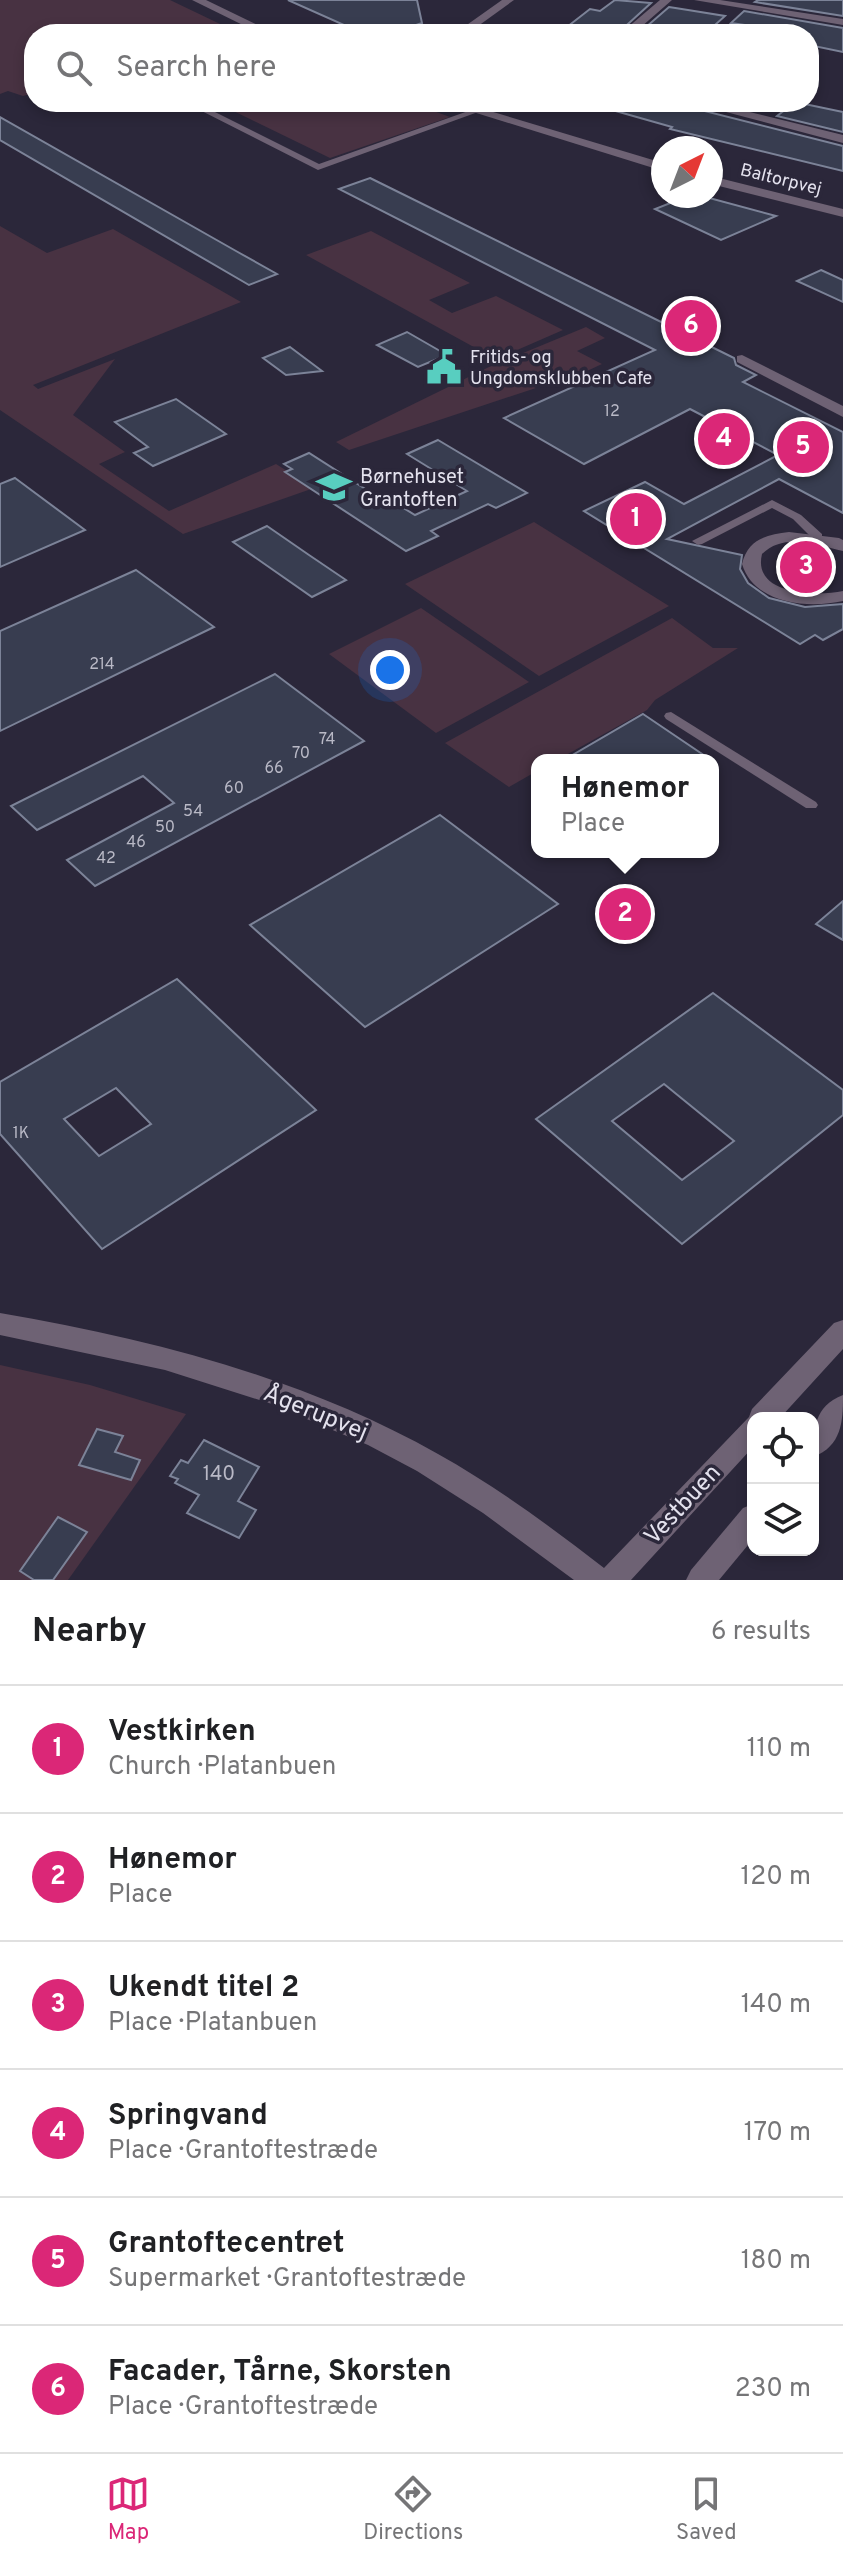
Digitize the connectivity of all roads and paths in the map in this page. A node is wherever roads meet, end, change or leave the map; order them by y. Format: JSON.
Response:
{"nodes":[{"id":1,"x":197,"y":0,"type":"edge"},
{"id":2,"x":509,"y":0,"type":"edge"},
{"id":3,"x":667,"y":0,"type":"edge"},
{"id":4,"x":699,"y":0,"type":"edge"},
{"id":5,"x":843,"y":22,"type":"edge"},
{"id":6,"x":249,"y":24,"type":"edge"},
{"id":7,"x":474,"y":24,"type":"edge"},
{"id":8,"x":638,"y":24,"type":"edge"},
{"id":9,"x":208,"y":112,"type":"edge"},
{"id":10,"x":474,"y":112,"type":"joint"},
{"id":11,"x":734,"y":112,"type":"edge"},
{"id":12,"x":843,"y":139,"type":"edge"},
{"id":13,"x":651,"y":164,"type":"edge"},
{"id":14,"x":723,"y":183,"type":"edge"},
{"id":15,"x":843,"y":213,"type":"edge"},
{"id":16,"x":742,"y":359,"type":"dead end"},
{"id":17,"x":843,"y":412,"type":"edge"},
{"id":18,"x":818,"y":537,"type":"junction"},
{"id":19,"x":698,"y":541,"type":"dead end"},
{"id":20,"x":843,"y":546,"type":"edge"},
{"id":21,"x":843,"y":596,"type":"edge"},
{"id":22,"x":671,"y":716,"type":"dead end"},
{"id":23,"x":811,"y":805,"type":"dead end"},
{"id":24,"x":0,"y":1324,"type":"edge"},
{"id":25,"x":843,"y":1331,"type":"edge"},
{"id":26,"x":843,"y":1407,"type":"edge"},
{"id":27,"x":768,"y":1412,"type":"edge"},
{"id":28,"x":747,"y":1434,"type":"edge"},
{"id":29,"x":819,"y":1437,"type":"edge"},
{"id":30,"x":747,"y":1524,"type":"edge"},
{"id":31,"x":597,"y":1580,"type":"edge"},
{"id":32,"x":612,"y":1580,"type":"edge"},
{"id":33,"x":701,"y":1580,"type":"edge"}],
"edges":[{"from":1,"to":6,"type":"street"},
{"from":2,"to":7,"type":"street"},
{"from":3,"to":8,"type":"street"},
{"from":4,"to":5,"type":"street"},
{"from":9,"to":10,"type":"lane"},
{"from":10,"to":13,"type":"street"},
{"from":11,"to":12,"type":"street"},
{"from":14,"to":15,"type":"street","name":"Baltorpvej"},
{"from":16,"to":17,"type":"street"},
{"from":18,"to":19,"type":"lane"},
{"from":18,"to":20,"type":"street"},
{"from":18,"to":21,"type":"street"},
{"from":22,"to":23,"type":"lane"},
{"from":24,"to":31,"type":"street","name":"Ågerupvej"},
{"from":25,"to":27,"type":"street"},
{"from":26,"to":29,"type":"street"},
{"from":28,"to":32,"type":"street","name":"Vestbuen"},
{"from":30,"to":33,"type":"street"}]}
